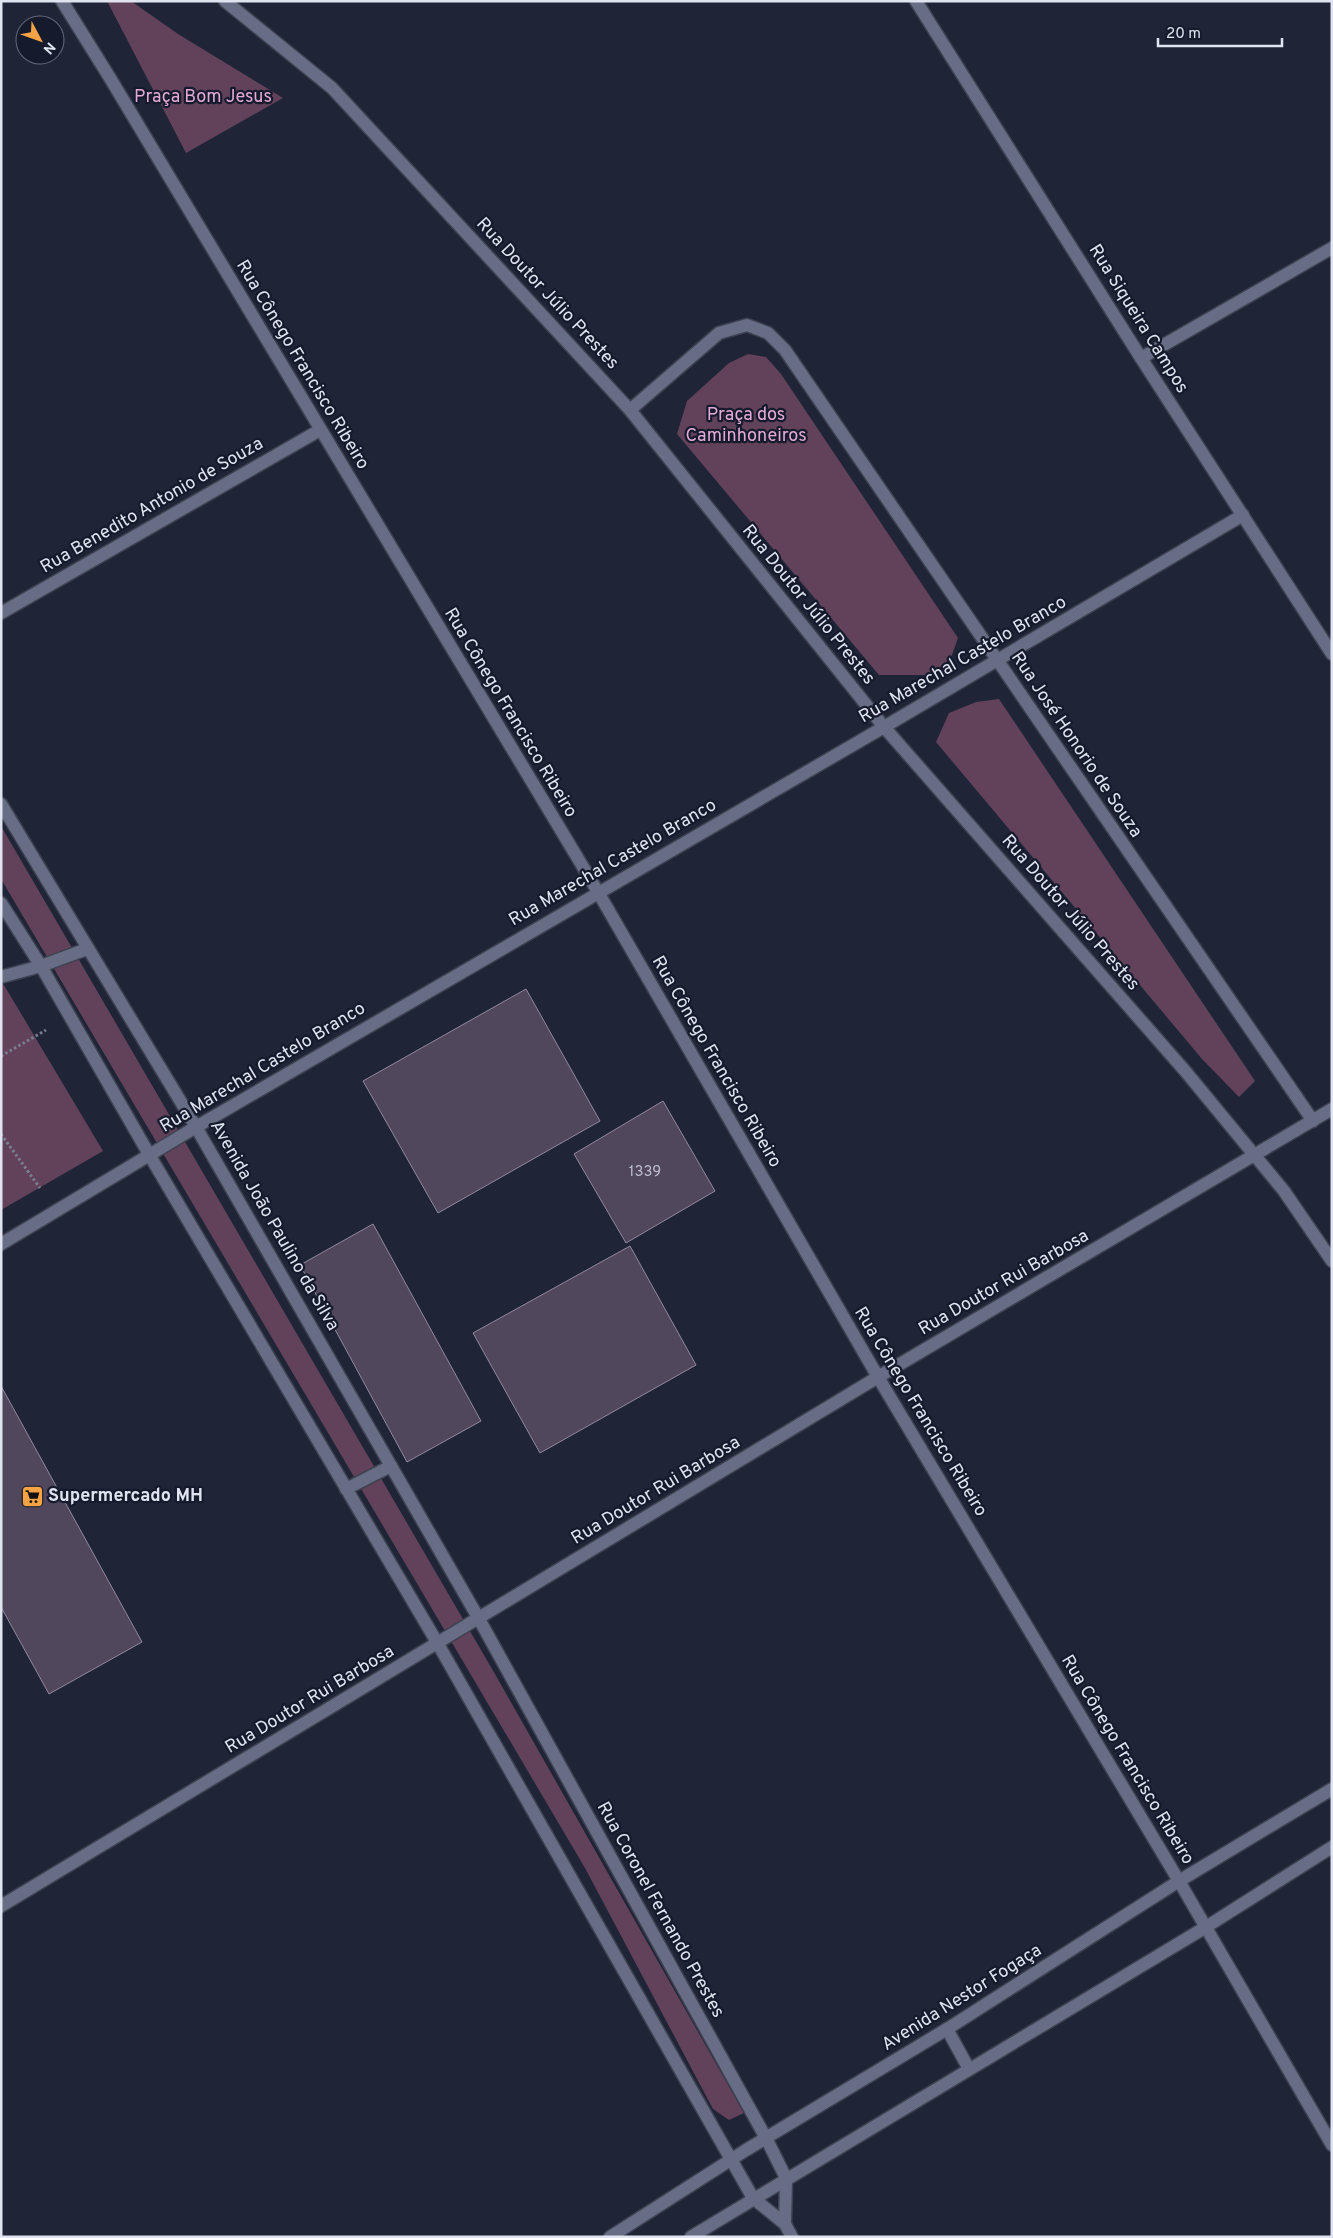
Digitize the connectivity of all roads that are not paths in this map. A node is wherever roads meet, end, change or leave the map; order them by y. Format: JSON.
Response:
{"nodes":[{"id":1,"x":62,"y":1,"type":"edge"},
{"id":2,"x":225,"y":1,"type":"edge"},
{"id":3,"x":916,"y":1,"type":"edge"},
{"id":4,"x":1332,"y":248,"type":"edge"},
{"id":5,"x":1141,"y":358,"type":"junction"},
{"id":6,"x":630,"y":410,"type":"junction"},
{"id":7,"x":320,"y":430,"type":"junction"},
{"id":8,"x":1243,"y":515,"type":"junction"},
{"id":9,"x":1,"y":613,"type":"edge"},
{"id":10,"x":1332,"y":654,"type":"edge"},
{"id":11,"x":998,"y":661,"type":"junction"},
{"id":12,"x":884,"y":727,"type":"junction"},
{"id":13,"x":1,"y":804,"type":"edge"},
{"id":14,"x":598,"y":892,"type":"junction"},
{"id":15,"x":1,"y":903,"type":"edge"},
{"id":16,"x":87,"y":949,"type":"junction"},
{"id":17,"x":41,"y":966,"type":"junction"},
{"id":18,"x":1,"y":977,"type":"edge"},
{"id":19,"x":1332,"y":1109,"type":"edge"},
{"id":20,"x":1313,"y":1121,"type":"junction"},
{"id":21,"x":196,"y":1127,"type":"junction"},
{"id":22,"x":150,"y":1156,"type":"junction"},
{"id":23,"x":1255,"y":1156,"type":"junction"},
{"id":24,"x":1,"y":1244,"type":"edge"},
{"id":25,"x":1332,"y":1261,"type":"edge"},
{"id":26,"x":878,"y":1377,"type":"junction"},
{"id":27,"x":391,"y":1466,"type":"junction"},
{"id":28,"x":346,"y":1489,"type":"junction"},
{"id":29,"x":479,"y":1619,"type":"junction"},
{"id":30,"x":438,"y":1644,"type":"junction"},
{"id":31,"x":1332,"y":1789,"type":"edge"},
{"id":32,"x":1332,"y":1848,"type":"edge"},
{"id":33,"x":1180,"y":1881,"type":"junction"},
{"id":34,"x":1,"y":1906,"type":"edge"},
{"id":35,"x":1206,"y":1927,"type":"junction"},
{"id":36,"x":947,"y":2029,"type":"junction"},
{"id":37,"x":969,"y":2069,"type":"junction"},
{"id":38,"x":766,"y":2138,"type":"junction"},
{"id":39,"x":1332,"y":2145,"type":"edge"},
{"id":40,"x":732,"y":2159,"type":"junction"},
{"id":41,"x":786,"y":2178,"type":"junction"},
{"id":42,"x":753,"y":2198,"type":"junction"},
{"id":43,"x":785,"y":2224,"type":"junction"},
{"id":44,"x":610,"y":2237,"type":"edge"},
{"id":45,"x":691,"y":2237,"type":"edge"},
{"id":46,"x":792,"y":2237,"type":"edge"}],
"edges":[{"from":1,"to":7,"type":"street","name":"Rua Cônego Francisco Ribeiro"},
{"from":2,"to":6,"type":"street","name":"Rua Doutor Júlio Prestes"},
{"from":3,"to":5,"type":"street","name":"Rua Siqueira Campos"},
{"from":4,"to":5,"type":"street"},
{"from":5,"to":8,"type":"street","name":"Rua Siqueira Campos"},
{"from":6,"to":11,"type":"street","name":"Rua José Honorio de Souza"},
{"from":6,"to":12,"type":"street","name":"Rua Doutor Júlio Prestes"},
{"from":7,"to":9,"type":"street","name":"Rua Benedito Antonio de Souza"},
{"from":7,"to":14,"type":"street","name":"Rua Cônego Francisco Ribeiro"},
{"from":8,"to":10,"type":"street","name":"Rua Siqueira Campos"},
{"from":8,"to":11,"type":"street","name":"Rua Marechal Castelo Branco"},
{"from":11,"to":12,"type":"street","name":"Rua Marechal Castelo Branco"},
{"from":11,"to":20,"type":"street","name":"Rua José Honorio de Souza"},
{"from":12,"to":14,"type":"street","name":"Rua Marechal Castelo Branco"},
{"from":12,"to":23,"type":"street","name":"Rua Doutor Júlio Prestes"},
{"from":13,"to":16,"type":"street","name":"Avenida João Paulino da Silva"},
{"from":14,"to":21,"type":"street","name":"Rua Marechal Castelo Branco"},
{"from":14,"to":26,"type":"street","name":"Rua Cônego Francisco Ribeiro"},
{"from":15,"to":17,"type":"street"},
{"from":16,"to":17,"type":"street"},
{"from":16,"to":21,"type":"street","name":"Avenida João Paulino da Silva"},
{"from":17,"to":18,"type":"street"},
{"from":17,"to":22,"type":"street"},
{"from":19,"to":20,"type":"street","name":"Rua Doutor Rui Barbosa"},
{"from":20,"to":23,"type":"street","name":"Rua Doutor Rui Barbosa"},
{"from":21,"to":22,"type":"street","name":"Rua Marechal Castelo Branco"},
{"from":21,"to":27,"type":"street","name":"Avenida João Paulino da Silva"},
{"from":22,"to":24,"type":"street","name":"Rua Marechal Castelo Branco"},
{"from":22,"to":28,"type":"street"},
{"from":23,"to":25,"type":"street","name":"Rua Doutor Júlio Prestes"},
{"from":23,"to":26,"type":"street","name":"Rua Doutor Rui Barbosa"},
{"from":26,"to":29,"type":"street","name":"Rua Doutor Rui Barbosa"},
{"from":26,"to":33,"type":"street","name":"Rua Cônego Francisco Ribeiro"},
{"from":27,"to":28,"type":"street"},
{"from":27,"to":29,"type":"street","name":"Avenida João Paulino da Silva"},
{"from":28,"to":30,"type":"street"},
{"from":29,"to":30,"type":"street","name":"Rua Doutor Rui Barbosa"},
{"from":29,"to":38,"type":"street","name":"Rua Coronel Fernando Prestes"},
{"from":30,"to":34,"type":"street","name":"Rua Doutor Rui Barbosa"},
{"from":30,"to":40,"type":"street","name":"Rua Coronel Fernando Prestes"},
{"from":31,"to":33,"type":"street","name":"Avenida Nestor Fogaça"},
{"from":32,"to":35,"type":"street"},
{"from":33,"to":35,"type":"street","name":"Rua Cônego Francisco Ribeiro"},
{"from":33,"to":36,"type":"street","name":"Avenida Nestor Fogaça"},
{"from":35,"to":37,"type":"street"},
{"from":35,"to":39,"type":"street","name":"Rua Cônego Francisco Ribeiro"},
{"from":36,"to":37,"type":"street"},
{"from":36,"to":38,"type":"street","name":"Avenida Nestor Fogaça"},
{"from":37,"to":41,"type":"street"},
{"from":38,"to":40,"type":"street","name":"Avenida Nestor Fogaça"},
{"from":38,"to":41,"type":"street","name":"Rua Coronel Fernando Prestes"},
{"from":40,"to":42,"type":"street","name":"Rua Coronel Fernando Prestes"},
{"from":40,"to":44,"type":"street","name":"Avenida Nestor Fogaça"},
{"from":41,"to":42,"type":"street"},
{"from":41,"to":43,"type":"street","name":"Rua Coronel Fernando Prestes"},
{"from":42,"to":43,"type":"street","name":"Rua Coronel Fernando Prestes"},
{"from":42,"to":45,"type":"street"},
{"from":43,"to":46,"type":"street","name":"Rua Coronel Fernando Prestes"}]}
